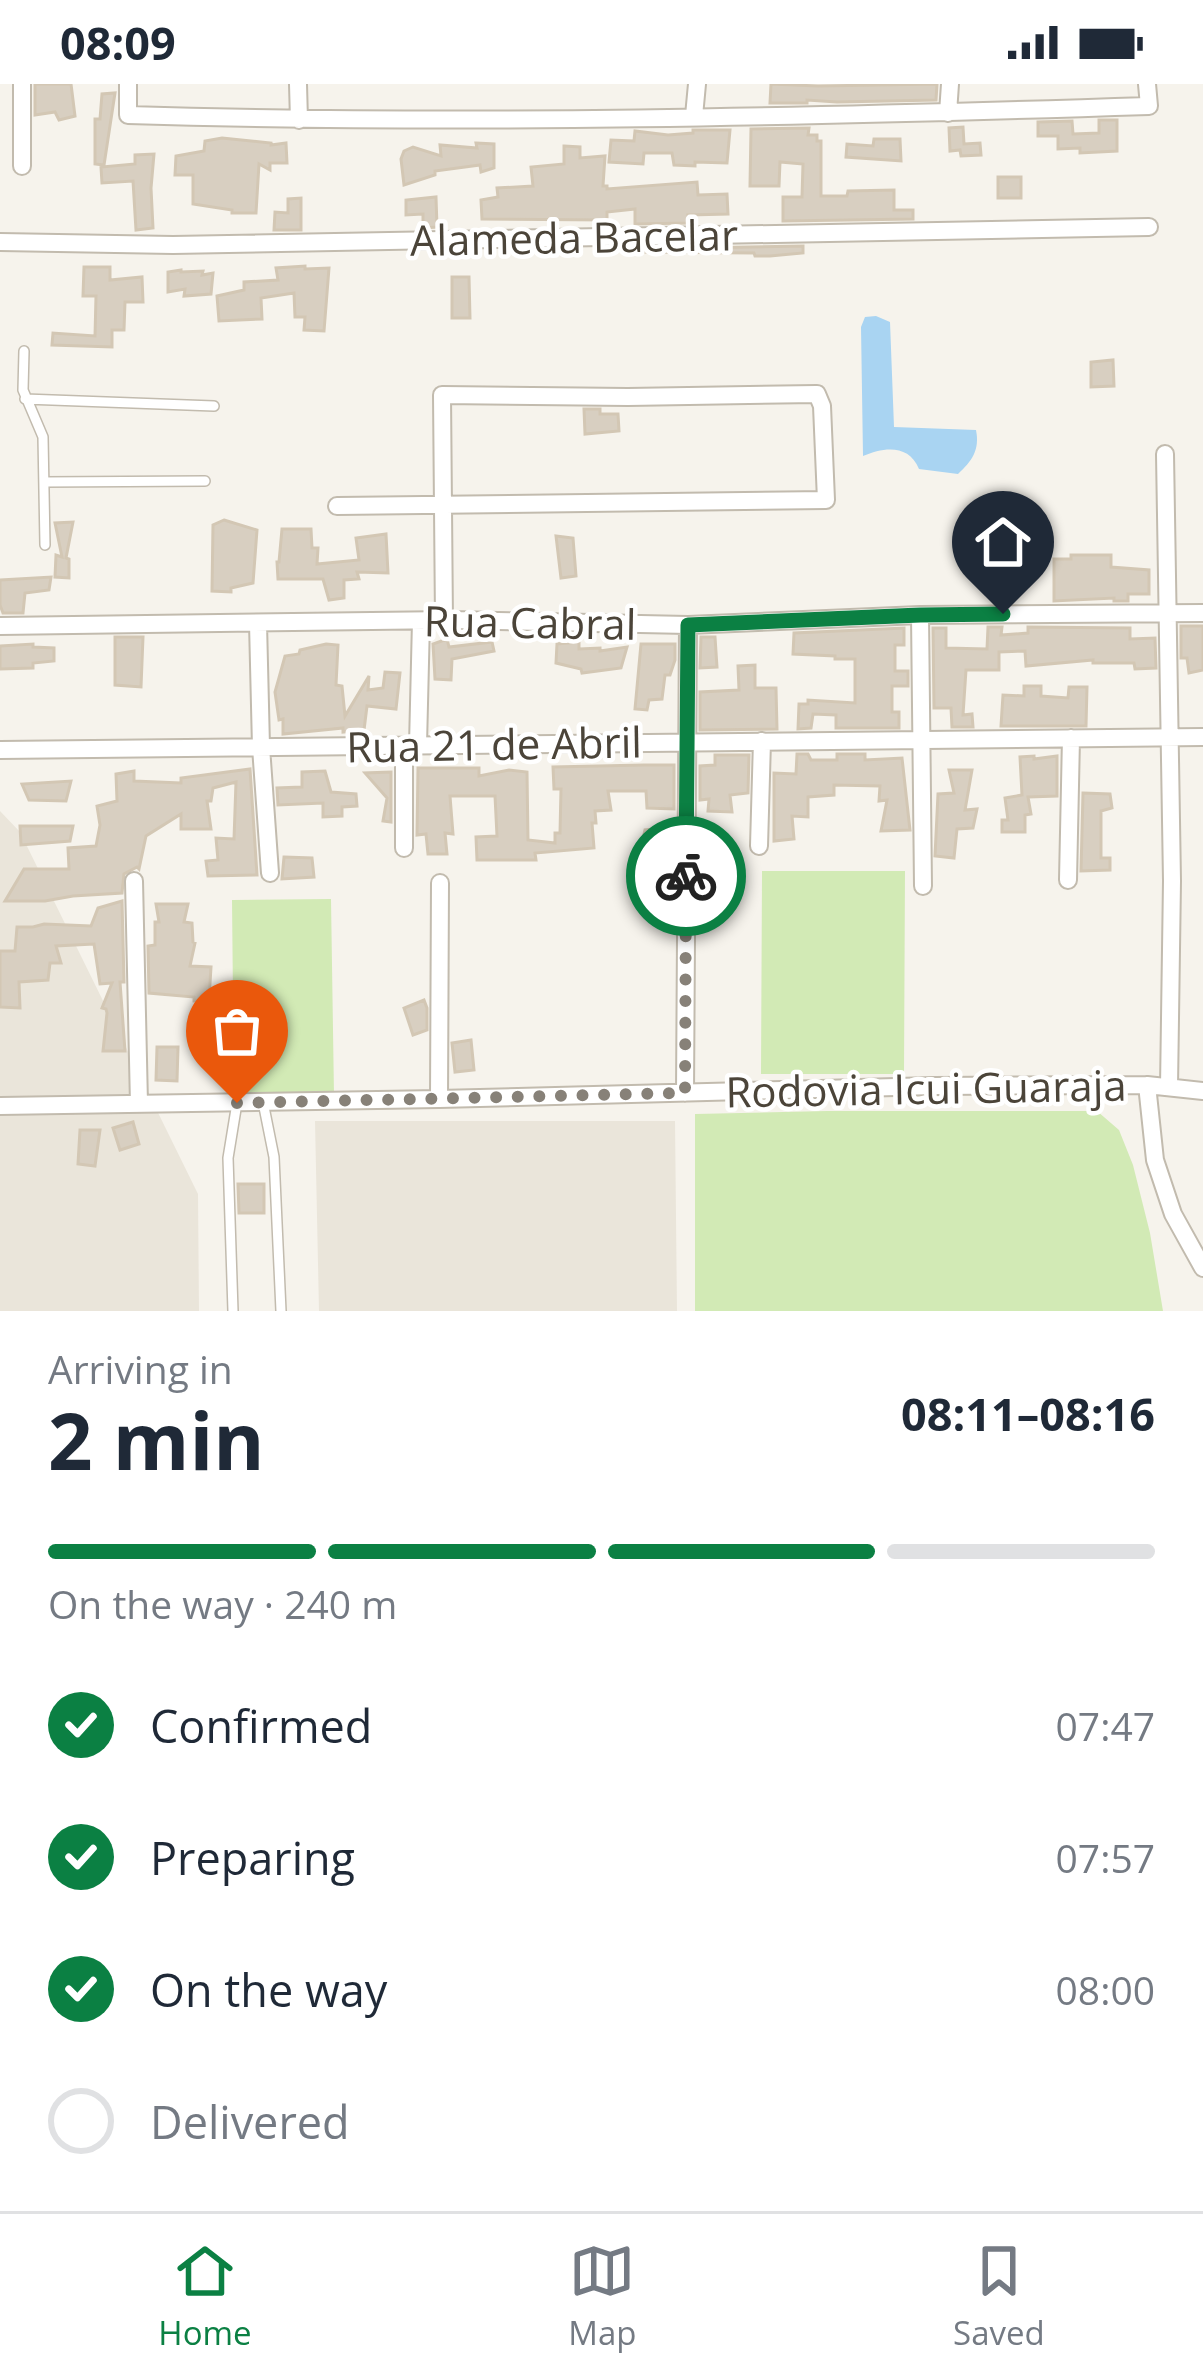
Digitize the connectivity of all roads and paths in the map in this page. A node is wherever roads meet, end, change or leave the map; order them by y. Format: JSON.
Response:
{"nodes":[{"id":1,"x":22,"y":84,"type":"edge"},
{"id":2,"x":128,"y":84,"type":"edge"},
{"id":3,"x":298,"y":84,"type":"edge"},
{"id":4,"x":697,"y":84,"type":"edge"},
{"id":5,"x":950,"y":84,"type":"edge"},
{"id":6,"x":1148,"y":84,"type":"edge"},
{"id":7,"x":948,"y":113,"type":"junction"},
{"id":8,"x":694,"y":116,"type":"junction"},
{"id":9,"x":299,"y":120,"type":"junction"},
{"id":10,"x":22,"y":166,"type":"dead end"},
{"id":11,"x":1149,"y":227,"type":"dead end"},
{"id":12,"x":0,"y":242,"type":"edge"},
{"id":13,"x":24,"y":351,"type":"dead end"},
{"id":14,"x":25,"y":399,"type":"junction"},
{"id":15,"x":214,"y":406,"type":"dead end"},
{"id":16,"x":1165,"y":454,"type":"dead end"},
{"id":17,"x":205,"y":481,"type":"dead end"},
{"id":18,"x":45,"y":482,"type":"junction"},
{"id":19,"x":337,"y":506,"type":"dead end"},
{"id":20,"x":445,"y":506,"type":"junction"},
{"id":21,"x":45,"y":545,"type":"dead end"},
{"id":22,"x":1169,"y":613,"type":"junction"},
{"id":23,"x":1203,"y":613,"type":"edge"},
{"id":24,"x":920,"y":615,"type":"junction"},
{"id":25,"x":421,"y":621,"type":"junction"},
{"id":26,"x":444,"y":621,"type":"junction"},
{"id":27,"x":258,"y":623,"type":"junction"},
{"id":28,"x":688,"y":625,"type":"junction"},
{"id":29,"x":0,"y":626,"type":"edge"},
{"id":30,"x":1203,"y":737,"type":"edge"},
{"id":31,"x":1071,"y":738,"type":"junction"},
{"id":32,"x":1169,"y":738,"type":"junction"},
{"id":33,"x":922,"y":740,"type":"junction"},
{"id":34,"x":687,"y":742,"type":"junction"},
{"id":35,"x":762,"y":742,"type":"junction"},
{"id":36,"x":411,"y":745,"type":"junction"},
{"id":37,"x":261,"y":748,"type":"junction"},
{"id":38,"x":0,"y":750,"type":"edge"},
{"id":39,"x":759,"y":846,"type":"dead end"},
{"id":40,"x":404,"y":848,"type":"dead end"},
{"id":41,"x":270,"y":873,"type":"dead end"},
{"id":42,"x":1068,"y":880,"type":"dead end"},
{"id":43,"x":134,"y":881,"type":"dead end"},
{"id":44,"x":440,"y":883,"type":"dead end"},
{"id":45,"x":923,"y":886,"type":"dead end"},
{"id":46,"x":1147,"y":1085,"type":"junction"},
{"id":47,"x":1169,"y":1087,"type":"junction"},
{"id":48,"x":1203,"y":1091,"type":"edge"},
{"id":49,"x":685,"y":1093,"type":"junction"},
{"id":50,"x":439,"y":1099,"type":"junction"},
{"id":51,"x":263,"y":1102,"type":"junction"},
{"id":52,"x":237,"y":1103,"type":"junction"},
{"id":53,"x":139,"y":1104,"type":"junction"},
{"id":54,"x":0,"y":1106,"type":"edge"},
{"id":55,"x":1203,"y":1268,"type":"edge"},
{"id":56,"x":233,"y":1311,"type":"edge"},
{"id":57,"x":281,"y":1311,"type":"edge"}],
"edges":[{"from":1,"to":10,"type":"street"},
{"from":2,"to":9,"type":"street"},
{"from":3,"to":9,"type":"street"},
{"from":4,"to":8,"type":"street"},
{"from":5,"to":7,"type":"street"},
{"from":6,"to":7,"type":"street"},
{"from":7,"to":8,"type":"street"},
{"from":8,"to":9,"type":"street"},
{"from":11,"to":12,"type":"street","name":"Alameda Bacelar"},
{"from":13,"to":14,"type":"lane"},
{"from":14,"to":15,"type":"lane"},
{"from":14,"to":18,"type":"lane"},
{"from":16,"to":22,"type":"street"},
{"from":17,"to":18,"type":"lane"},
{"from":18,"to":21,"type":"lane"},
{"from":19,"to":20,"type":"street"},
{"from":20,"to":20,"type":"street"},
{"from":20,"to":26,"type":"street"},
{"from":22,"to":23,"type":"street","name":"Rua Cabral"},
{"from":22,"to":24,"type":"street","name":"Rua Cabral"},
{"from":22,"to":32,"type":"street"},
{"from":24,"to":28,"type":"street","name":"Rua Cabral"},
{"from":24,"to":33,"type":"street"},
{"from":25,"to":26,"type":"street","name":"Rua Cabral"},
{"from":25,"to":27,"type":"street","name":"Rua Cabral"},
{"from":25,"to":36,"type":"street"},
{"from":26,"to":28,"type":"street","name":"Rua Cabral"},
{"from":27,"to":29,"type":"street","name":"Rua Cabral"},
{"from":27,"to":37,"type":"street"},
{"from":28,"to":34,"type":"street"},
{"from":30,"to":32,"type":"street","name":"Rua 21 de Abril"},
{"from":31,"to":32,"type":"street","name":"Rua 21 de Abril"},
{"from":31,"to":33,"type":"street","name":"Rua 21 de Abril"},
{"from":31,"to":42,"type":"street"},
{"from":32,"to":47,"type":"street"},
{"from":33,"to":35,"type":"street","name":"Rua 21 de Abril"},
{"from":33,"to":45,"type":"street"},
{"from":34,"to":35,"type":"street","name":"Rua 21 de Abril"},
{"from":34,"to":36,"type":"street","name":"Rua 21 de Abril"},
{"from":34,"to":49,"type":"street"},
{"from":35,"to":39,"type":"street"},
{"from":36,"to":37,"type":"street","name":"Rua 21 de Abril"},
{"from":36,"to":40,"type":"street"},
{"from":37,"to":38,"type":"street","name":"Rua 21 de Abril"},
{"from":37,"to":41,"type":"street"},
{"from":43,"to":53,"type":"street"},
{"from":44,"to":50,"type":"street"},
{"from":46,"to":47,"type":"street","name":"Rodovia Icui Guaraja"},
{"from":46,"to":49,"type":"street","name":"Rodovia Icui Guaraja"},
{"from":46,"to":55,"type":"street"},
{"from":47,"to":48,"type":"street","name":"Rodovia Icui Guaraja"},
{"from":49,"to":50,"type":"street","name":"Rodovia Icui Guaraja"},
{"from":50,"to":51,"type":"street","name":"Rodovia Icui Guaraja"},
{"from":51,"to":52,"type":"street","name":"Rodovia Icui Guaraja"},
{"from":51,"to":57,"type":"lane"},
{"from":52,"to":53,"type":"street","name":"Rodovia Icui Guaraja"},
{"from":52,"to":56,"type":"lane"},
{"from":53,"to":54,"type":"street","name":"Rodovia Icui Guaraja"}]}
